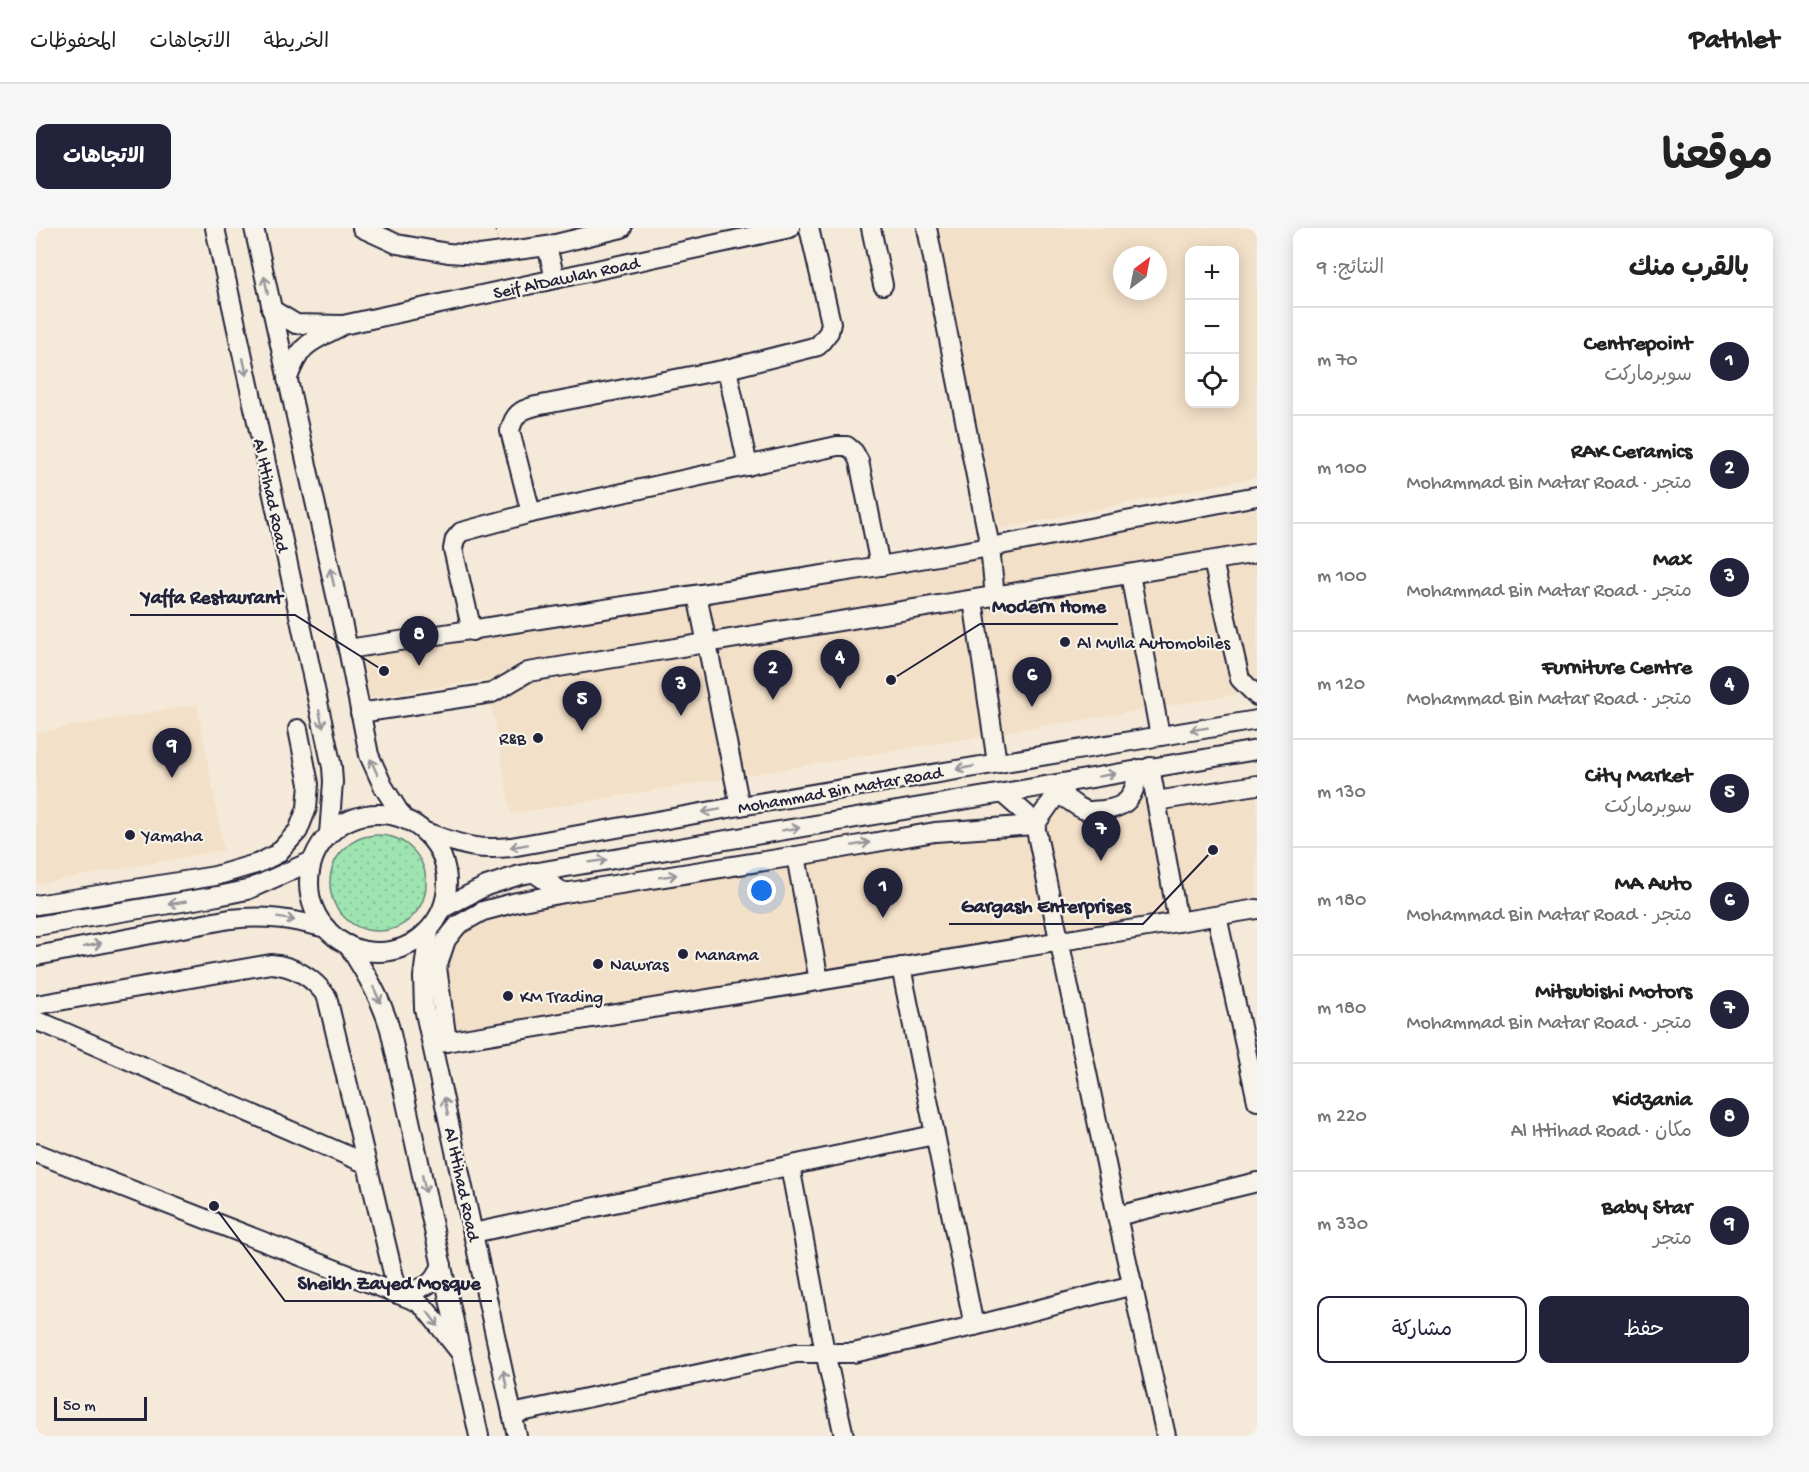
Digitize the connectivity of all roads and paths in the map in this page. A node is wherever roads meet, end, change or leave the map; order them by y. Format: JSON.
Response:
{"nodes":[{"id":1,"x":215,"y":228,"type":"edge"},
{"id":2,"x":254,"y":228,"type":"edge"},
{"id":3,"x":362,"y":228,"type":"edge"},
{"id":4,"x":622,"y":228,"type":"edge"},
{"id":5,"x":790,"y":228,"type":"edge"},
{"id":6,"x":809,"y":228,"type":"edge"},
{"id":7,"x":871,"y":228,"type":"edge"},
{"id":8,"x":927,"y":228,"type":"edge"},
{"id":9,"x":757,"y":232,"type":"edge"},
{"id":10,"x":547,"y":246,"type":"junction"},
{"id":11,"x":555,"y":279,"type":"junction"},
{"id":12,"x":883,"y":285,"type":"dead end"},
{"id":13,"x":271,"y":309,"type":"junction"},
{"id":14,"x":343,"y":325,"type":"junction"},
{"id":15,"x":728,"y":369,"type":"junction"},
{"id":16,"x":287,"y":380,"type":"junction"},
{"id":17,"x":747,"y":466,"type":"junction"},
{"id":18,"x":1257,"y":496,"type":"edge"},
{"id":19,"x":531,"y":513,"type":"junction"},
{"id":20,"x":990,"y":548,"type":"junction"},
{"id":21,"x":1257,"y":553,"type":"edge"},
{"id":22,"x":1213,"y":561,"type":"junction"},
{"id":23,"x":880,"y":566,"type":"junction"},
{"id":24,"x":1130,"y":574,"type":"junction"},
{"id":25,"x":697,"y":595,"type":"junction"},
{"id":26,"x":994,"y":597,"type":"junction"},
{"id":27,"x":973,"y":600,"type":"junction"},
{"id":28,"x":472,"y":631,"type":"junction"},
{"id":29,"x":707,"y":643,"type":"junction"},
{"id":30,"x":348,"y":649,"type":"junction"},
{"id":31,"x":1257,"y":696,"type":"edge"},
{"id":32,"x":360,"y":713,"type":"junction"},
{"id":33,"x":1257,"y":720,"type":"edge"},
{"id":34,"x":298,"y":729,"type":"dead end"},
{"id":35,"x":1160,"y":736,"type":"junction"},
{"id":36,"x":1257,"y":750,"type":"edge"},
{"id":37,"x":997,"y":763,"type":"junction"},
{"id":38,"x":1145,"y":768,"type":"junction"},
{"id":39,"x":1070,"y":782,"type":"junction"},
{"id":40,"x":1257,"y":785,"type":"edge"},
{"id":41,"x":1003,"y":794,"type":"junction"},
{"id":42,"x":1056,"y":795,"type":"junction"},
{"id":43,"x":958,"y":801,"type":"junction"},
{"id":44,"x":1156,"y":801,"type":"junction"},
{"id":45,"x":740,"y":806,"type":"junction"},
{"id":46,"x":403,"y":818,"type":"junction"},
{"id":47,"x":1035,"y":825,"type":"junction"},
{"id":48,"x":425,"y":832,"type":"junction"},
{"id":49,"x":935,"y":832,"type":"junction"},
{"id":50,"x":328,"y":834,"type":"junction"},
{"id":51,"x":754,"y":835,"type":"junction"},
{"id":52,"x":796,"y":856,"type":"junction"},
{"id":53,"x":762,"y":860,"type":"junction"},
{"id":54,"x":312,"y":861,"type":"junction"},
{"id":55,"x":533,"y":872,"type":"junction"},
{"id":56,"x":215,"y":876,"type":"junction"},
{"id":57,"x":126,"y":890,"type":"junction"},
{"id":58,"x":577,"y":891,"type":"junction"},
{"id":59,"x":218,"y":897,"type":"junction"},
{"id":60,"x":66,"y":900,"type":"junction"},
{"id":61,"x":36,"y":905,"type":"edge"},
{"id":62,"x":443,"y":908,"type":"junction"},
{"id":63,"x":1257,"y":909,"type":"edge"},
{"id":64,"x":128,"y":911,"type":"junction"},
{"id":65,"x":1217,"y":916,"type":"junction"},
{"id":66,"x":70,"y":920,"type":"junction"},
{"id":67,"x":1178,"y":922,"type":"junction"},
{"id":68,"x":36,"y":926,"type":"edge"},
{"id":69,"x":326,"y":928,"type":"junction"},
{"id":70,"x":429,"y":931,"type":"junction"},
{"id":71,"x":1058,"y":942,"type":"junction"},
{"id":72,"x":348,"y":945,"type":"junction"},
{"id":73,"x":36,"y":956,"type":"edge"},
{"id":74,"x":901,"y":967,"type":"junction"},
{"id":75,"x":819,"y":981,"type":"junction"},
{"id":76,"x":36,"y":1005,"type":"edge"},
{"id":77,"x":36,"y":1021,"type":"edge"},
{"id":78,"x":440,"y":1043,"type":"junction"},
{"id":79,"x":1253,"y":1062,"type":"edge"},
{"id":80,"x":1257,"y":1101,"type":"edge"},
{"id":81,"x":934,"y":1135,"type":"junction"},
{"id":82,"x":36,"y":1153,"type":"edge"},
{"id":83,"x":367,"y":1164,"type":"junction"},
{"id":84,"x":790,"y":1166,"type":"junction"},
{"id":85,"x":1257,"y":1182,"type":"edge"},
{"id":86,"x":1117,"y":1216,"type":"junction"},
{"id":87,"x":473,"y":1233,"type":"junction"},
{"id":88,"x":442,"y":1265,"type":"junction"},
{"id":89,"x":1133,"y":1284,"type":"junction"},
{"id":90,"x":398,"y":1294,"type":"junction"},
{"id":91,"x":975,"y":1326,"type":"junction"},
{"id":92,"x":825,"y":1352,"type":"junction"},
{"id":93,"x":461,"y":1353,"type":"junction"},
{"id":94,"x":512,"y":1414,"type":"junction"},
{"id":95,"x":479,"y":1436,"type":"edge"},
{"id":96,"x":517,"y":1436,"type":"edge"},
{"id":97,"x":844,"y":1436,"type":"edge"},
{"id":98,"x":1166,"y":1436,"type":"edge"}],
"edges":[{"from":1,"to":50,"type":"street","name":"Al Ittihad Road","one_way":true},
{"from":13,"to":2,"type":"street","one_way":true},
{"from":3,"to":10,"type":"street"},
{"from":4,"to":10,"type":"street"},
{"from":5,"to":9,"type":"street","name":"Seif AlDawlah Road"},
{"from":6,"to":15,"type":"street"},
{"from":7,"to":12,"type":"street"},
{"from":8,"to":20,"type":"street"},
{"from":9,"to":11,"type":"street","name":"Seif AlDawlah Road"},
{"from":10,"to":11,"type":"street"},
{"from":11,"to":14,"type":"street","name":"Seif AlDawlah Road"},
{"from":13,"to":14,"type":"street","name":"Seif AlDawlah Road"},
{"from":13,"to":16,"type":"street"},
{"from":14,"to":16,"type":"street","name":"Seif AlDawlah Road"},
{"from":15,"to":17,"type":"street"},
{"from":15,"to":19,"type":"street"},
{"from":30,"to":16,"type":"street","one_way":true},
{"from":17,"to":19,"type":"street"},
{"from":17,"to":23,"type":"street"},
{"from":18,"to":20,"type":"street"},
{"from":19,"to":28,"type":"street"},
{"from":20,"to":23,"type":"street"},
{"from":20,"to":26,"type":"street"},
{"from":21,"to":22,"type":"street"},
{"from":22,"to":24,"type":"street"},
{"from":22,"to":31,"type":"street"},
{"from":23,"to":25,"type":"street"},
{"from":24,"to":26,"type":"street"},
{"from":24,"to":35,"type":"street"},
{"from":25,"to":28,"type":"street"},
{"from":25,"to":29,"type":"street"},
{"from":26,"to":27,"type":"street"},
{"from":27,"to":29,"type":"street"},
{"from":27,"to":37,"type":"street"},
{"from":28,"to":30,"type":"street"},
{"from":29,"to":32,"type":"street"},
{"from":29,"to":45,"type":"street"},
{"from":30,"to":32,"type":"street"},
{"from":46,"to":32,"type":"street","one_way":true},
{"from":33,"to":35,"type":"street","name":"Mohammad Bin Matar Road","one_way":true},
{"from":34,"to":56,"type":"street"},
{"from":35,"to":37,"type":"street","name":"Mohammad Bin Matar Road"},
{"from":36,"to":38,"type":"street","name":"Mohammad Bin Matar Road"},
{"from":37,"to":45,"type":"street","name":"Mohammad Bin Matar Road","one_way":true},
{"from":39,"to":38,"type":"street","name":"Mohammad Bin Matar Road","one_way":true},
{"from":38,"to":42,"type":"street"},
{"from":38,"to":44,"type":"street"},
{"from":39,"to":41,"type":"street","name":"Mohammad Bin Matar Road"},
{"from":39,"to":42,"type":"street"},
{"from":40,"to":44,"type":"street"},
{"from":41,"to":43,"type":"street","name":"Mohammad Bin Matar Road"},
{"from":41,"to":47,"type":"street"},
{"from":42,"to":47,"type":"street"},
{"from":43,"to":49,"type":"street"},
{"from":51,"to":43,"type":"street","name":"Mohammad Bin Matar Road","one_way":true},
{"from":44,"to":67,"type":"street"},
{"from":45,"to":48,"type":"street","name":"Mohammad Bin Matar Road","one_way":true},
{"from":46,"to":48,"type":"street"},
{"from":46,"to":50,"type":"street"},
{"from":47,"to":49,"type":"street"},
{"from":47,"to":71,"type":"street"},
{"from":48,"to":62,"type":"street"},
{"from":52,"to":49,"type":"street","one_way":true},
{"from":50,"to":54,"type":"street"},
{"from":51,"to":53,"type":"street"},
{"from":55,"to":51,"type":"street","name":"Mohammad Bin Matar Road","one_way":true},
{"from":52,"to":53,"type":"street"},
{"from":52,"to":75,"type":"street"},
{"from":58,"to":53,"type":"street","one_way":true},
{"from":54,"to":59,"type":"street"},
{"from":54,"to":69,"type":"street"},
{"from":55,"to":58,"type":"street"},
{"from":55,"to":62,"type":"street","name":"Mohammad Bin Matar Road"},
{"from":56,"to":57,"type":"street"},
{"from":56,"to":59,"type":"street"},
{"from":57,"to":60,"type":"street"},
{"from":57,"to":64,"type":"street"},
{"from":58,"to":78,"type":"street"},
{"from":59,"to":64,"type":"street","one_way":true},
{"from":60,"to":61,"type":"street"},
{"from":60,"to":66,"type":"street"},
{"from":62,"to":70,"type":"street"},
{"from":63,"to":65,"type":"street"},
{"from":64,"to":66,"type":"street"},
{"from":65,"to":67,"type":"street"},
{"from":65,"to":79,"type":"street"},
{"from":66,"to":68,"type":"street"},
{"from":67,"to":71,"type":"street"},
{"from":69,"to":72,"type":"street"},
{"from":73,"to":69,"type":"street","one_way":true},
{"from":70,"to":72,"type":"street"},
{"from":70,"to":78,"type":"street","name":"Al Ittihad Road"},
{"from":71,"to":74,"type":"street"},
{"from":71,"to":86,"type":"street"},
{"from":72,"to":88,"type":"street","one_way":true},
{"from":74,"to":75,"type":"street"},
{"from":74,"to":81,"type":"street"},
{"from":75,"to":78,"type":"street"},
{"from":76,"to":83,"type":"street"},
{"from":77,"to":83,"type":"street"},
{"from":87,"to":78,"type":"street","name":"Al Ittihad Road","one_way":true},
{"from":79,"to":80,"type":"street"},
{"from":81,"to":84,"type":"street"},
{"from":81,"to":91,"type":"street"},
{"from":82,"to":90,"type":"street"},
{"from":83,"to":90,"type":"street"},
{"from":84,"to":87,"type":"street"},
{"from":84,"to":92,"type":"street"},
{"from":85,"to":86,"type":"street"},
{"from":86,"to":89,"type":"street"},
{"from":94,"to":87,"type":"street","name":"Al Ittihad Road","one_way":true},
{"from":88,"to":90,"type":"street"},
{"from":88,"to":93,"type":"street"},
{"from":89,"to":91,"type":"street"},
{"from":89,"to":98,"type":"street"},
{"from":90,"to":93,"type":"street","one_way":true},
{"from":91,"to":92,"type":"street"},
{"from":92,"to":94,"type":"street"},
{"from":92,"to":97,"type":"street"},
{"from":93,"to":95,"type":"street"},
{"from":94,"to":96,"type":"street","name":"Al Ittihad Road"}]}
